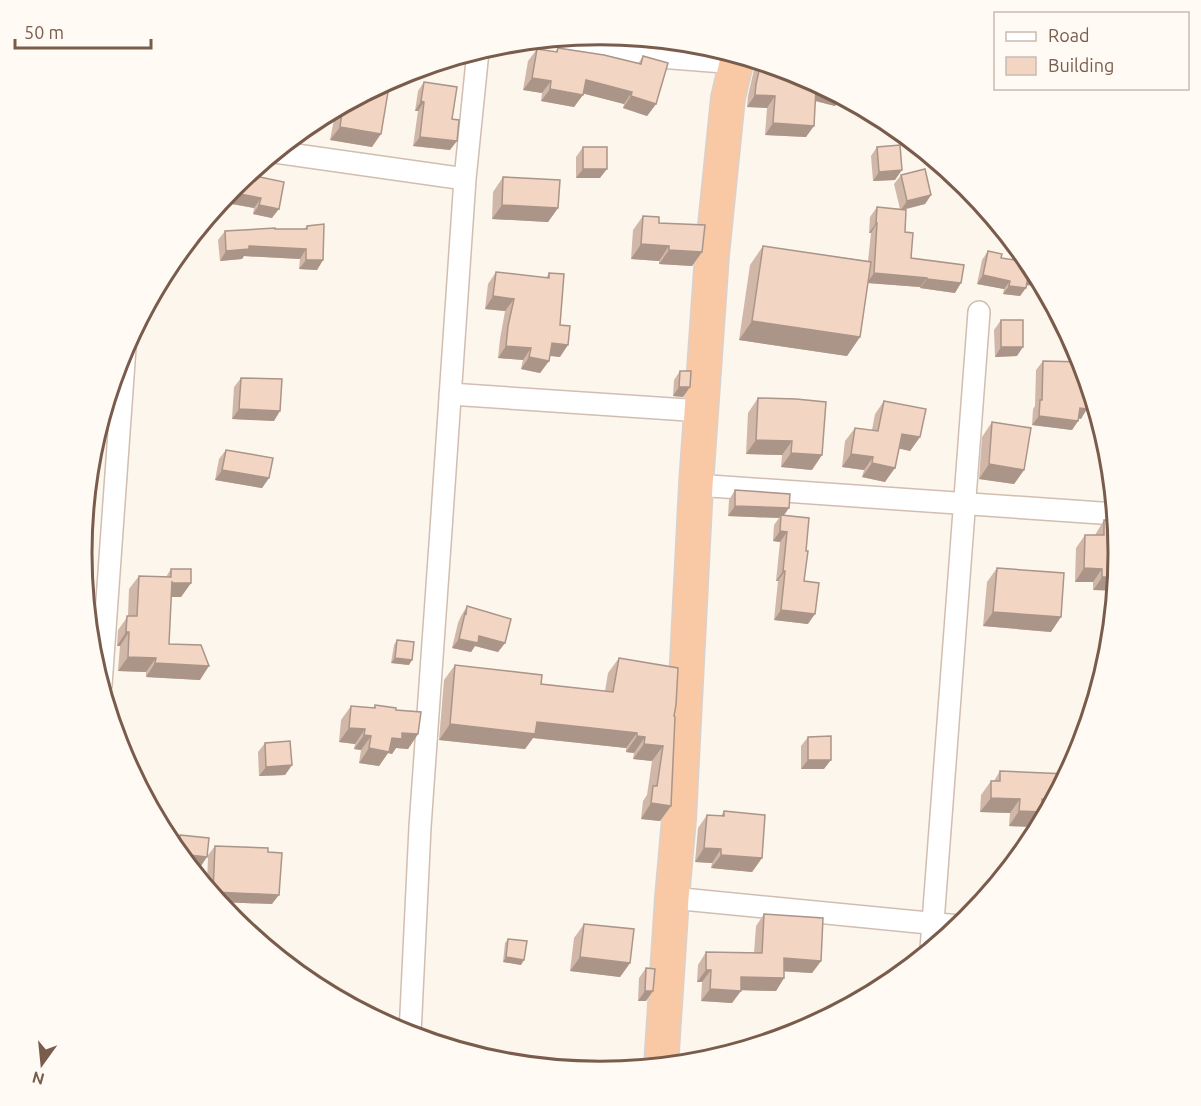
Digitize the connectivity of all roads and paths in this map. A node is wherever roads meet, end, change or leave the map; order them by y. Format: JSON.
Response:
{"nodes":[{"id":1,"x":570,"y":50,"type":"edge"},
{"id":2,"x":712,"y":58,"type":"edge"},
{"id":3,"x":477,"y":60,"type":"edge"},
{"id":4,"x":736,"y":63,"type":"edge"},
{"id":5,"x":287,"y":154,"type":"edge"},
{"id":6,"x":465,"y":179,"type":"junction"},
{"id":7,"x":979,"y":312,"type":"dead end"},
{"id":8,"x":121,"y":384,"type":"edge"},
{"id":9,"x":450,"y":394,"type":"junction"},
{"id":10,"x":702,"y":411,"type":"junction"},
{"id":11,"x":696,"y":485,"type":"junction"},
{"id":12,"x":964,"y":504,"type":"junction"},
{"id":13,"x":1106,"y":513,"type":"edge"},
{"id":14,"x":98,"y":624,"type":"edge"},
{"id":15,"x":672,"y":898,"type":"junction"},
{"id":16,"x":933,"y":924,"type":"junction"},
{"id":17,"x":946,"y":925,"type":"edge"},
{"id":18,"x":932,"y":938,"type":"edge"},
{"id":19,"x":410,"y":1024,"type":"edge"},
{"id":20,"x":662,"y":1057,"type":"edge"}],
"edges":[{"from":1,"to":2,"type":"street"},
{"from":3,"to":6,"type":"street"},
{"from":4,"to":10,"type":"highway"},
{"from":5,"to":6,"type":"street"},
{"from":6,"to":9,"type":"street"},
{"from":7,"to":12,"type":"street"},
{"from":8,"to":14,"type":"street"},
{"from":9,"to":10,"type":"street"},
{"from":9,"to":19,"type":"street"},
{"from":10,"to":11,"type":"highway"},
{"from":11,"to":12,"type":"street"},
{"from":11,"to":15,"type":"highway"},
{"from":12,"to":13,"type":"street"},
{"from":12,"to":16,"type":"street"},
{"from":15,"to":16,"type":"street"},
{"from":15,"to":20,"type":"highway"},
{"from":16,"to":17,"type":"street"},
{"from":16,"to":18,"type":"street"}]}
